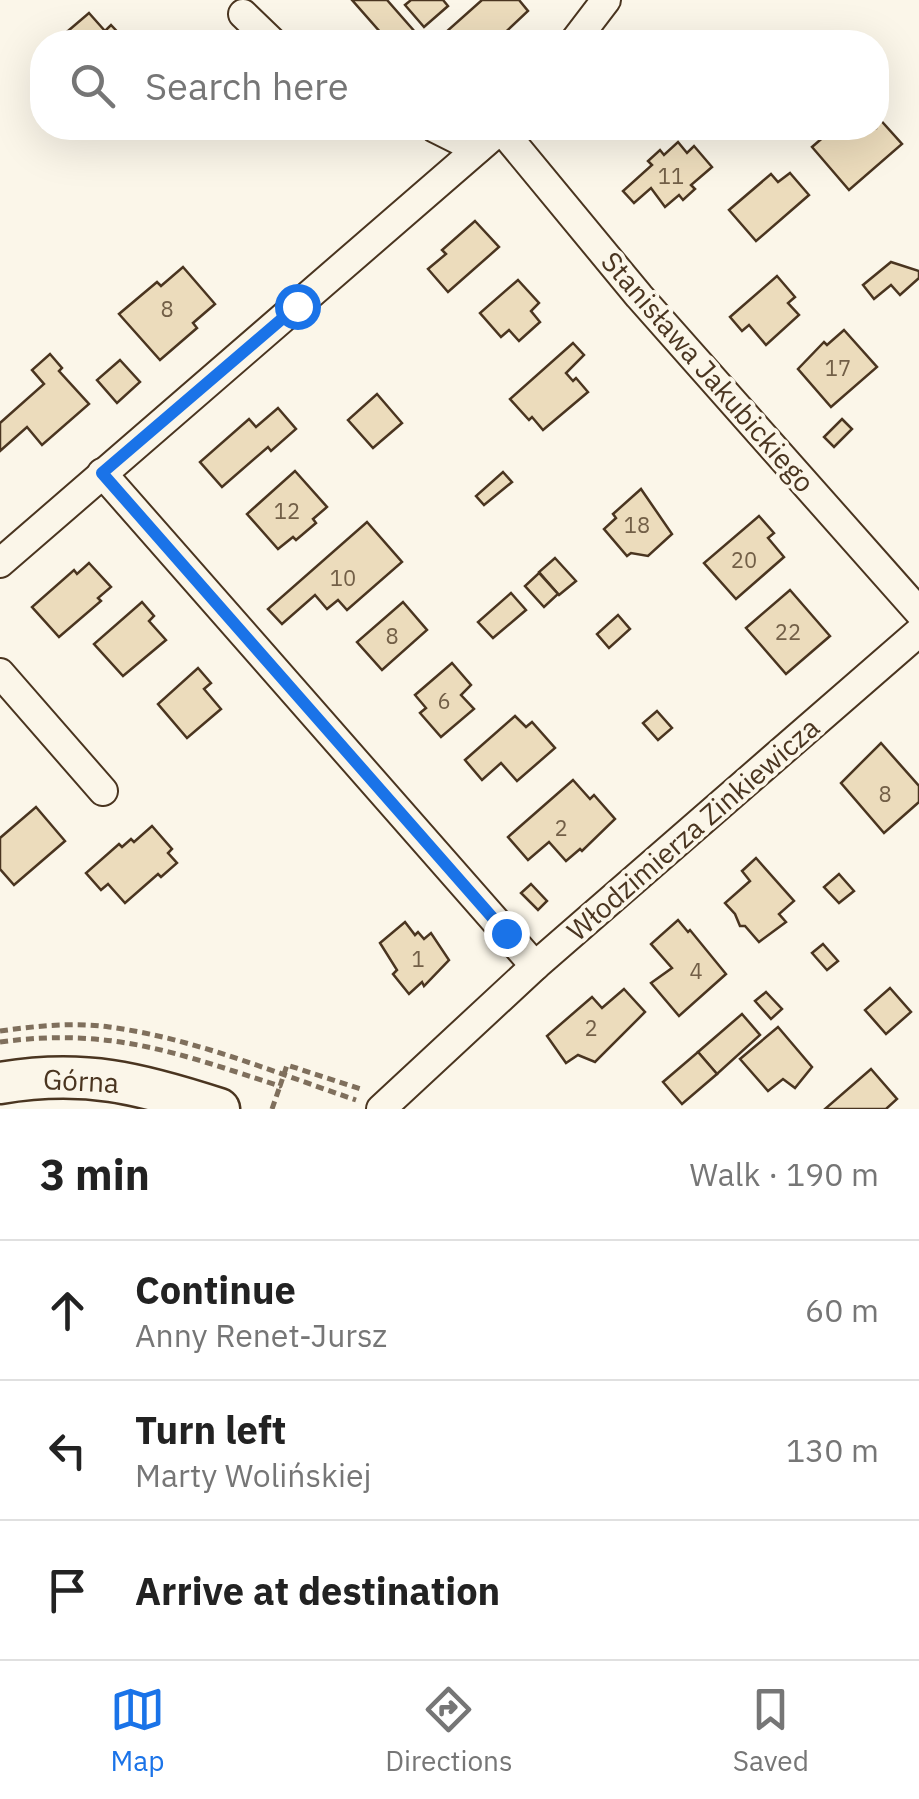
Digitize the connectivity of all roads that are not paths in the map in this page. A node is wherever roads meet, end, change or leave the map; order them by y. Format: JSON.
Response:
{"nodes":[{"id":1,"x":606,"y":0,"type":"edge"},
{"id":2,"x":243,"y":14,"type":"dead end"},
{"id":3,"x":260,"y":30,"type":"edge"},
{"id":4,"x":583,"y":30,"type":"edge"},
{"id":5,"x":458,"y":140,"type":"edge"},
{"id":6,"x":487,"y":140,"type":"edge"},
{"id":7,"x":512,"y":140,"type":"edge"},
{"id":8,"x":476,"y":149,"type":"junction"},
{"id":9,"x":102,"y":473,"type":"junction"},
{"id":10,"x":1,"y":560,"type":"edge"},
{"id":11,"x":919,"y":612,"type":"edge"},
{"id":12,"x":919,"y":632,"type":"edge"},
{"id":13,"x":0,"y":673,"type":"edge"},
{"id":14,"x":103,"y":791,"type":"dead end"},
{"id":15,"x":535,"y":966,"type":"junction"},
{"id":16,"x":0,"y":1084,"type":"edge"},
{"id":17,"x":384,"y":1105,"type":"edge"},
{"id":18,"x":218,"y":1109,"type":"edge"}],
"edges":[{"from":1,"to":4,"type":"street"},
{"from":2,"to":3,"type":"street"},
{"from":5,"to":8,"type":"street"},
{"from":6,"to":8,"type":"street"},
{"from":7,"to":11,"type":"street","name":"Stanisława Jakubickiego"},
{"from":8,"to":9,"type":"street"},
{"from":9,"to":10,"type":"street"},
{"from":9,"to":15,"type":"street"},
{"from":12,"to":15,"type":"street","name":"Włodzimierza Zinkiewicza"},
{"from":13,"to":14,"type":"street"},
{"from":15,"to":17,"type":"street","name":"Włodzimierza Zinkiewicza"},
{"from":16,"to":18,"type":"street","name":"Górna"}]}
